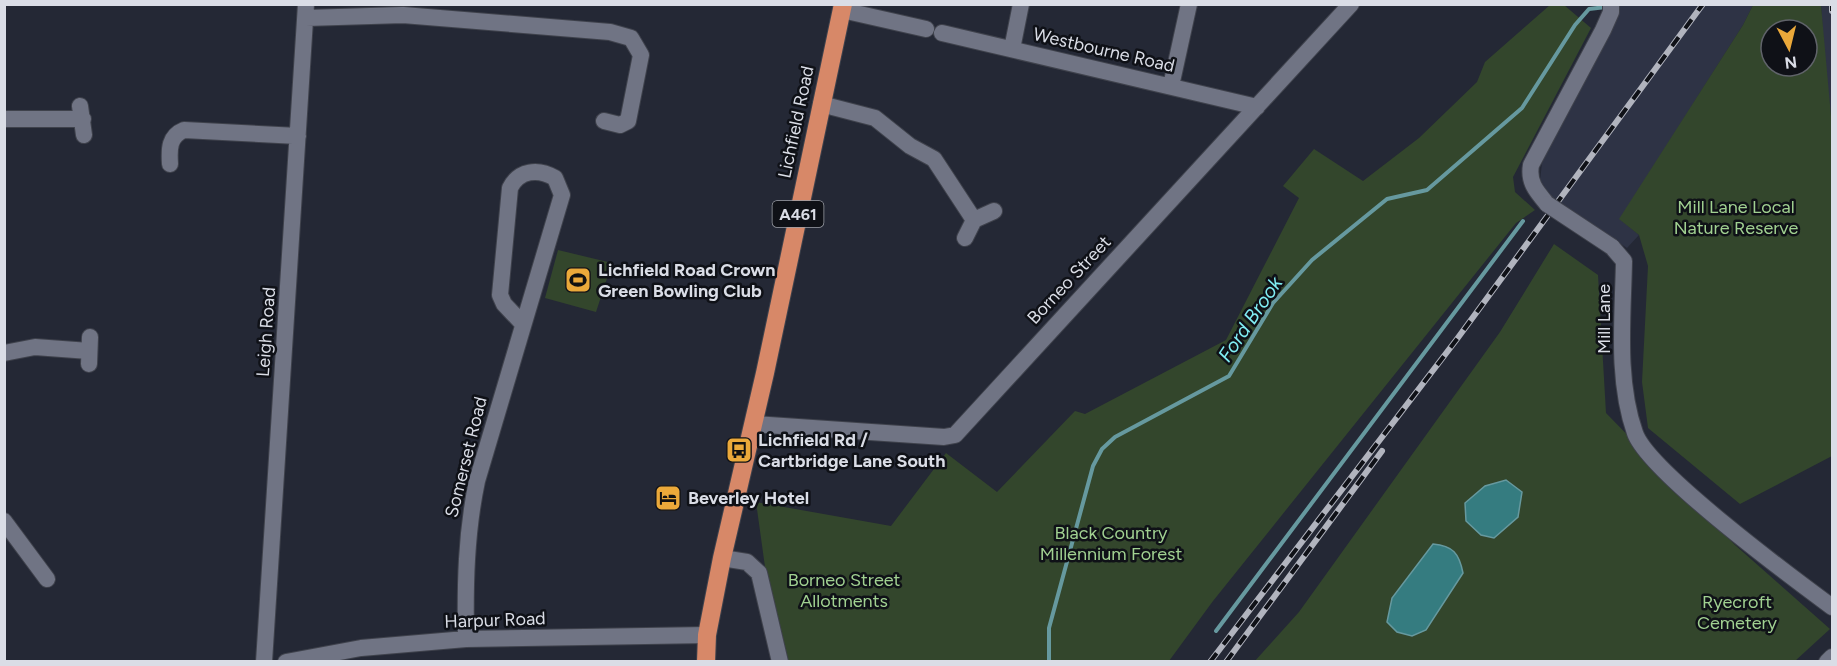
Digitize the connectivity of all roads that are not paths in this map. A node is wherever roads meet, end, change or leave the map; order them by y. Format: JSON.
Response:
{"nodes":[{"id":1,"x":1022,"y":4,"type":"edge"},
{"id":2,"x":1189,"y":4,"type":"edge"},
{"id":3,"x":1351,"y":4,"type":"edge"},
{"id":4,"x":842,"y":7,"type":"edge"},
{"id":5,"x":1611,"y":8,"type":"edge"},
{"id":6,"x":306,"y":11,"type":"edge"},
{"id":7,"x":1012,"y":49,"type":"junction"},
{"id":8,"x":1171,"y":86,"type":"junction"},
{"id":9,"x":821,"y":104,"type":"junction"},
{"id":10,"x":1257,"y":107,"type":"junction"},
{"id":11,"x":4,"y":120,"type":"edge"},
{"id":12,"x":82,"y":120,"type":"dead end"},
{"id":13,"x":604,"y":121,"type":"dead end"},
{"id":14,"x":298,"y":136,"type":"junction"},
{"id":15,"x":173,"y":161,"type":"dead end"},
{"id":16,"x":994,"y":211,"type":"dead end"},
{"id":17,"x":974,"y":220,"type":"junction"},
{"id":18,"x":965,"y":238,"type":"dead end"},
{"id":19,"x":523,"y":324,"type":"junction"},
{"id":20,"x":89,"y":351,"type":"dead end"},
{"id":21,"x":4,"y":353,"type":"edge"},
{"id":22,"x":753,"y":424,"type":"junction"},
{"id":23,"x":4,"y":521,"type":"edge"},
{"id":24,"x":722,"y":558,"type":"junction"},
{"id":25,"x":47,"y":579,"type":"dead end"},
{"id":26,"x":1833,"y":607,"type":"edge"},
{"id":27,"x":707,"y":635,"type":"junction"},
{"id":28,"x":466,"y":639,"type":"junction"},
{"id":29,"x":1833,"y":657,"type":"edge"},
{"id":30,"x":264,"y":662,"type":"edge"},
{"id":31,"x":286,"y":662,"type":"edge"},
{"id":32,"x":696,"y":662,"type":"edge"},
{"id":33,"x":706,"y":662,"type":"edge"},
{"id":34,"x":780,"y":662,"type":"edge"},
{"id":35,"x":1827,"y":662,"type":"edge"}],
"edges":[{"from":1,"to":7,"type":"street"},
{"from":2,"to":8,"type":"street"},
{"from":3,"to":10,"type":"street","name":"Borneo Street"},
{"from":4,"to":7,"type":"street","name":"Westbourne Road"},
{"from":4,"to":9,"type":"highway","name":"Lichfield Road","number":"A461"},
{"from":5,"to":26,"type":"street","name":"Mill Lane","bridge":true},
{"from":6,"to":13,"type":"street"},
{"from":6,"to":14,"type":"street","name":"Leigh Road"},
{"from":7,"to":8,"type":"street","name":"Westbourne Road"},
{"from":8,"to":10,"type":"street","name":"Westbourne Road"},
{"from":9,"to":17,"type":"street"},
{"from":9,"to":22,"type":"highway","name":"Lichfield Road","number":"A461"},
{"from":10,"to":22,"type":"street","name":"Borneo Street"},
{"from":11,"to":12,"type":"street"},
{"from":14,"to":15,"type":"street"},
{"from":14,"to":30,"type":"street","name":"Leigh Road"},
{"from":16,"to":17,"type":"street"},
{"from":17,"to":18,"type":"street"},
{"from":19,"to":19,"type":"street","name":"Somerset Road"},
{"from":19,"to":28,"type":"street","name":"Somerset Road"},
{"from":20,"to":21,"type":"street"},
{"from":22,"to":24,"type":"highway","name":"Lichfield Road","number":"A461"},
{"from":23,"to":25,"type":"street"},
{"from":24,"to":27,"type":"highway","name":"Lichfield Road","number":"A461"},
{"from":24,"to":34,"type":"street"},
{"from":27,"to":28,"type":"street","name":"Harpur Road"},
{"from":27,"to":32,"type":"highway","name":"Lichfield Road","number":"A461"},
{"from":27,"to":33,"type":"highway","name":"Lichfield Road","number":"A461"},
{"from":28,"to":31,"type":"street","name":"Harpur Road"},
{"from":29,"to":35,"type":"street"}]}
